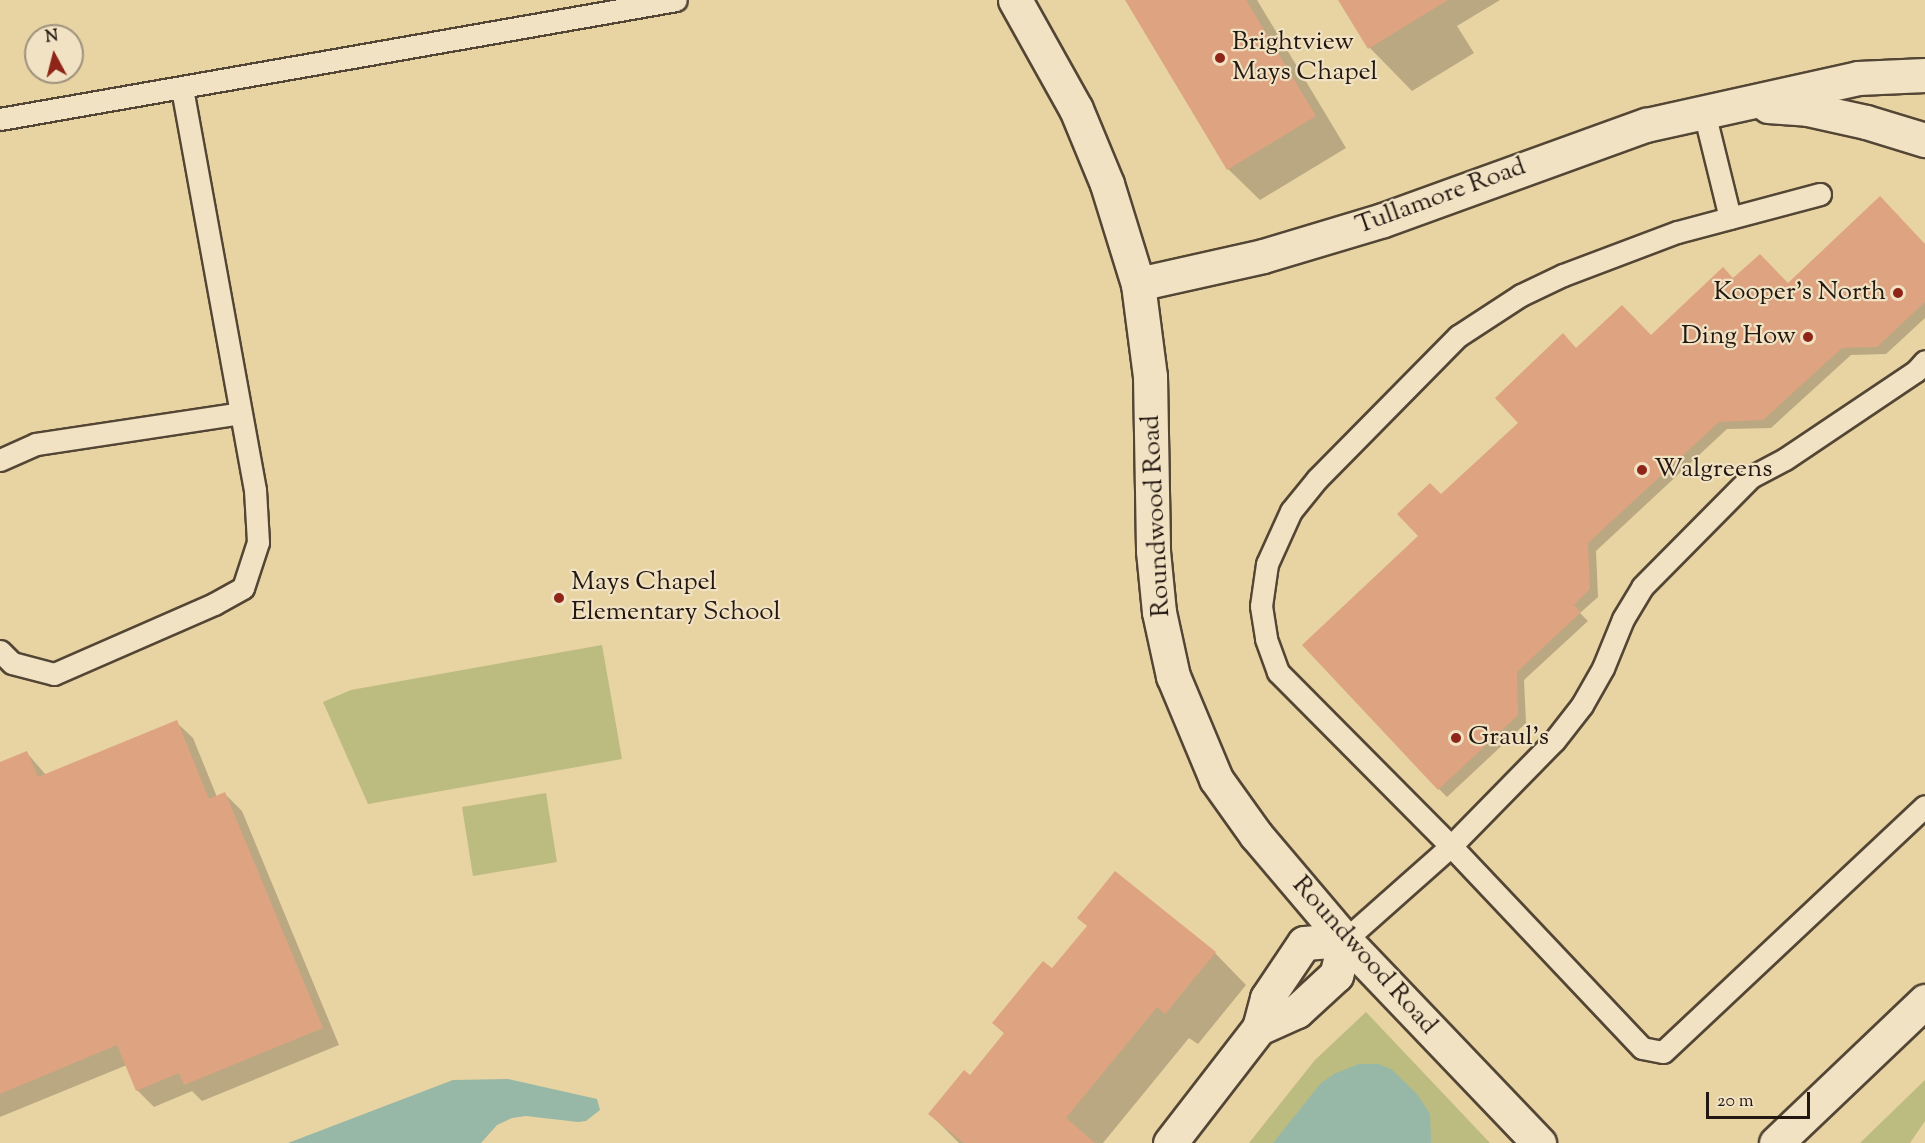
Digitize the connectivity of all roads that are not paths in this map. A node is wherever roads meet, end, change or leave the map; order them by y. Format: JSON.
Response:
{"nodes":[{"id":1,"x":676,"y":0,"type":"edge"},
{"id":2,"x":1015,"y":0,"type":"edge"},
{"id":3,"x":1925,"y":75,"type":"edge"},
{"id":4,"x":182,"y":88,"type":"junction"},
{"id":5,"x":1743,"y":104,"type":"junction"},
{"id":6,"x":1704,"y":112,"type":"junction"},
{"id":7,"x":0,"y":119,"type":"edge"},
{"id":8,"x":1925,"y":140,"type":"edge"},
{"id":9,"x":1820,"y":194,"type":"dead end"},
{"id":10,"x":1730,"y":218,"type":"junction"},
{"id":11,"x":1138,"y":284,"type":"junction"},
{"id":12,"x":1925,"y":361,"type":"edge"},
{"id":13,"x":241,"y":413,"type":"junction"},
{"id":14,"x":0,"y":460,"type":"edge"},
{"id":15,"x":0,"y":651,"type":"edge"},
{"id":16,"x":1925,"y":806,"type":"edge"},
{"id":17,"x":1451,"y":846,"type":"junction"},
{"id":18,"x":1345,"y":940,"type":"junction"},
{"id":19,"x":1925,"y":1001,"type":"edge"},
{"id":20,"x":1170,"y":1143,"type":"edge"},
{"id":21,"x":1539,"y":1143,"type":"edge"},
{"id":22,"x":1776,"y":1143,"type":"edge"}],
"edges":[{"from":1,"to":4,"type":"lane"},
{"from":2,"to":11,"type":"street","name":"Roundwood Road"},
{"from":3,"to":5,"type":"street","name":"Tullamore Road"},
{"from":4,"to":7,"type":"lane"},
{"from":4,"to":13,"type":"lane"},
{"from":5,"to":6,"type":"street","name":"Tullamore Road"},
{"from":5,"to":8,"type":"street","name":"Tullamore Road"},
{"from":6,"to":10,"type":"lane"},
{"from":6,"to":11,"type":"street","name":"Tullamore Road"},
{"from":9,"to":10,"type":"lane"},
{"from":10,"to":17,"type":"lane"},
{"from":11,"to":18,"type":"street","name":"Roundwood Road"},
{"from":12,"to":17,"type":"lane"},
{"from":13,"to":14,"type":"lane"},
{"from":13,"to":15,"type":"lane"},
{"from":16,"to":17,"type":"lane"},
{"from":17,"to":18,"type":"lane"},
{"from":18,"to":20,"type":"street"},
{"from":18,"to":21,"type":"street","name":"Roundwood Road"},
{"from":19,"to":22,"type":"street"}]}
